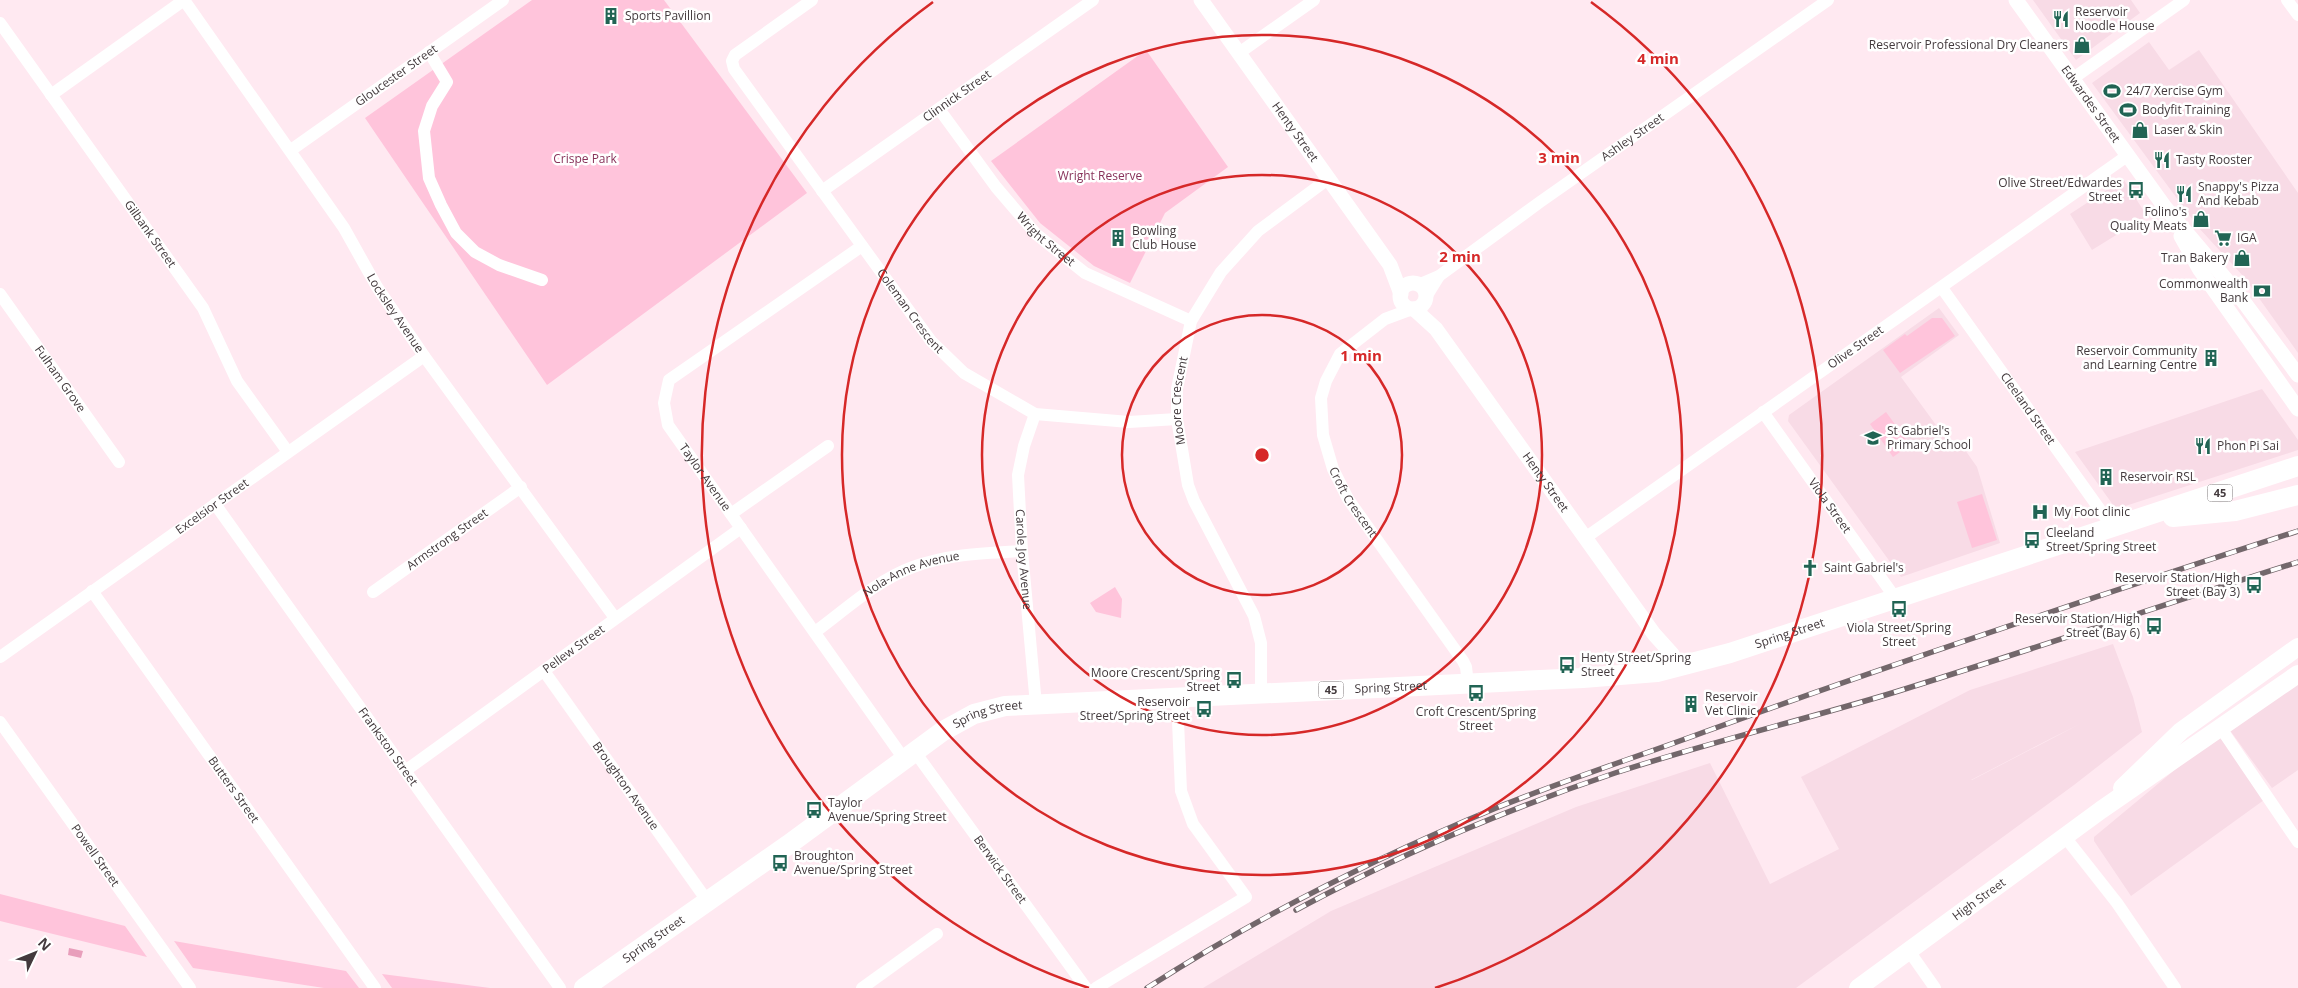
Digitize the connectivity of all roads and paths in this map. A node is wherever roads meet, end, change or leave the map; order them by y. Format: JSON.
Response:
{"nodes":[{"id":1,"x":184,"y":0,"type":"edge"},
{"id":2,"x":502,"y":0,"type":"edge"},
{"id":3,"x":812,"y":0,"type":"edge"},
{"id":4,"x":1093,"y":0,"type":"edge"},
{"id":5,"x":1201,"y":0,"type":"edge"},
{"id":6,"x":1314,"y":0,"type":"edge"},
{"id":7,"x":1828,"y":0,"type":"edge"},
{"id":8,"x":2016,"y":0,"type":"edge"},
{"id":9,"x":2184,"y":0,"type":"edge"},
{"id":10,"x":2287,"y":0,"type":"edge"},
{"id":11,"x":2298,"y":15,"type":"edge"},
{"id":12,"x":0,"y":23,"type":"edge"},
{"id":13,"x":429,"y":52,"type":"junction"},
{"id":14,"x":1239,"y":53,"type":"junction"},
{"id":15,"x":2072,"y":79,"type":"junction"},
{"id":16,"x":51,"y":95,"type":"junction"},
{"id":17,"x":939,"y":109,"type":"junction"},
{"id":18,"x":291,"y":150,"type":"junction"},
{"id":19,"x":2128,"y":156,"type":"junction"},
{"id":20,"x":1328,"y":179,"type":"junction"},
{"id":21,"x":822,"y":191,"type":"junction"},
{"id":22,"x":2164,"y":206,"type":"junction"},
{"id":23,"x":862,"y":246,"type":"junction"},
{"id":24,"x":1390,"y":264,"type":"junction"},
{"id":25,"x":542,"y":280,"type":"dead end"},
{"id":26,"x":1942,"y":288,"type":"junction"},
{"id":27,"x":0,"y":294,"type":"edge"},
{"id":28,"x":1401,"y":296,"type":"junction"},
{"id":29,"x":1418,"y":298,"type":"junction"},
{"id":30,"x":1385,"y":318,"type":"junction"},
{"id":31,"x":1190,"y":320,"type":"junction"},
{"id":32,"x":424,"y":356,"type":"junction"},
{"id":33,"x":2298,"y":375,"type":"edge"},
{"id":34,"x":2298,"y":409,"type":"edge"},
{"id":35,"x":1764,"y":412,"type":"junction"},
{"id":36,"x":1035,"y":414,"type":"junction"},
{"id":37,"x":1177,"y":419,"type":"junction"},
{"id":38,"x":828,"y":446,"type":"dead end"},
{"id":39,"x":288,"y":452,"type":"junction"},
{"id":40,"x":120,"y":462,"type":"dead end"},
{"id":41,"x":2298,"y":466,"type":"edge"},
{"id":42,"x":521,"y":487,"type":"junction"},
{"id":43,"x":2298,"y":495,"type":"edge"},
{"id":44,"x":215,"y":504,"type":"junction"},
{"id":45,"x":2212,"y":505,"type":"junction"},
{"id":46,"x":731,"y":514,"type":"junction"},
{"id":47,"x":740,"y":528,"type":"junction"},
{"id":48,"x":2113,"y":528,"type":"junction"},
{"id":49,"x":1585,"y":538,"type":"junction"},
{"id":50,"x":1022,"y":551,"type":"junction"},
{"id":51,"x":92,"y":592,"type":"junction"},
{"id":52,"x":373,"y":592,"type":"dead end"},
{"id":53,"x":1896,"y":599,"type":"junction"},
{"id":54,"x":615,"y":618,"type":"junction"},
{"id":55,"x":815,"y":632,"type":"junction"},
{"id":56,"x":2298,"y":647,"type":"edge"},
{"id":57,"x":0,"y":657,"type":"edge"},
{"id":58,"x":1670,"y":669,"type":"junction"},
{"id":59,"x":544,"y":671,"type":"junction"},
{"id":60,"x":2298,"y":674,"type":"edge"},
{"id":61,"x":1468,"y":684,"type":"junction"},
{"id":62,"x":1261,"y":694,"type":"junction"},
{"id":63,"x":1177,"y":698,"type":"junction"},
{"id":64,"x":1036,"y":705,"type":"junction"},
{"id":65,"x":0,"y":722,"type":"edge"},
{"id":66,"x":2220,"y":727,"type":"junction"},
{"id":67,"x":2169,"y":741,"type":"junction"},
{"id":68,"x":909,"y":756,"type":"junction"},
{"id":69,"x":2178,"y":758,"type":"junction"},
{"id":70,"x":405,"y":771,"type":"junction"},
{"id":71,"x":2101,"y":810,"type":"junction"},
{"id":72,"x":2068,"y":834,"type":"junction"},
{"id":73,"x":2298,"y":842,"type":"edge"},
{"id":74,"x":708,"y":902,"type":"junction"},
{"id":75,"x":938,"y":934,"type":"dead end"},
{"id":76,"x":1909,"y":951,"type":"junction"},
{"id":77,"x":190,"y":988,"type":"edge"},
{"id":78,"x":375,"y":988,"type":"edge"},
{"id":79,"x":560,"y":988,"type":"edge"},
{"id":80,"x":584,"y":988,"type":"edge"},
{"id":81,"x":862,"y":988,"type":"edge"},
{"id":82,"x":1086,"y":988,"type":"edge"},
{"id":83,"x":1096,"y":988,"type":"edge"},
{"id":84,"x":1858,"y":988,"type":"edge"},
{"id":85,"x":1935,"y":988,"type":"edge"},
{"id":86,"x":2175,"y":988,"type":"edge"}],
"edges":[{"from":1,"to":16,"type":"street"},
{"from":1,"to":18,"type":"street","name":"Locksley Avenue"},
{"from":2,"to":13,"type":"street","name":"Gloucester Street"},
{"from":3,"to":21,"type":"street","name":"Coleman Crescent"},
{"from":4,"to":17,"type":"street","name":"Clinnick Street"},
{"from":5,"to":14,"type":"street","name":"Henty Street"},
{"from":6,"to":14,"type":"street"},
{"from":7,"to":29,"type":"street","name":"Ashley Street"},
{"from":8,"to":15,"type":"street","name":"Edwardes Street"},
{"from":9,"to":15,"type":"street"},
{"from":10,"to":11,"type":"street"},
{"from":12,"to":16,"type":"street","name":"Gilbank Street"},
{"from":13,"to":18,"type":"street","name":"Gloucester Street"},
{"from":13,"to":25,"type":"street"},
{"from":14,"to":20,"type":"street","name":"Henty Street"},
{"from":15,"to":19,"type":"street","name":"Edwardes Street"},
{"from":16,"to":39,"type":"street","name":"Gilbank Street"},
{"from":17,"to":21,"type":"street","name":"Clinnick Street"},
{"from":17,"to":31,"type":"street","name":"Wright Street"},
{"from":18,"to":32,"type":"street","name":"Locksley Avenue"},
{"from":19,"to":22,"type":"street","name":"Edwardes Street"},
{"from":19,"to":26,"type":"street","name":"Olive Street"},
{"from":20,"to":24,"type":"street","name":"Henty Street"},
{"from":20,"to":31,"type":"street","name":"Moore Crescent"},
{"from":21,"to":23,"type":"street","name":"Coleman Crescent"},
{"from":22,"to":33,"type":"street","name":"Edwardes Street"},
{"from":22,"to":34,"type":"street","name":"Edwardes Street"},
{"from":23,"to":36,"type":"street","name":"Coleman Crescent"},
{"from":23,"to":46,"type":"street","name":"Taylor Avenue"},
{"from":24,"to":28,"type":"street","name":"Henty Street"},
{"from":24,"to":29,"type":"street","name":"Henty Street"},
{"from":26,"to":35,"type":"street","name":"Olive Street"},
{"from":26,"to":48,"type":"street","name":"Cleeland Street"},
{"from":27,"to":40,"type":"street","name":"Fulham Grove"},
{"from":28,"to":29,"type":"street"},
{"from":28,"to":30,"type":"street","name":"Croft Crescent"},
{"from":29,"to":30,"type":"street","name":"Croft Crescent"},
{"from":29,"to":49,"type":"street","name":"Henty Street"},
{"from":30,"to":61,"type":"street","name":"Croft Crescent"},
{"from":31,"to":37,"type":"street","name":"Moore Crescent"},
{"from":32,"to":39,"type":"street","name":"Excelsior Street"},
{"from":32,"to":42,"type":"street","name":"Locksley Avenue"},
{"from":35,"to":49,"type":"street","name":"Olive Street"},
{"from":35,"to":53,"type":"street","name":"Viola Street"},
{"from":36,"to":37,"type":"street","name":"Coleman Crescent"},
{"from":36,"to":50,"type":"street","name":"Carole Joy Avenue"},
{"from":37,"to":62,"type":"street","name":"Moore Crescent"},
{"from":38,"to":46,"type":"street"},
{"from":39,"to":44,"type":"street","name":"Excelsior Street"},
{"from":41,"to":45,"type":"main road","name":"Spring Street","number":"45"},
{"from":42,"to":52,"type":"street","name":"Armstrong Street"},
{"from":42,"to":54,"type":"street","name":"Locksley Avenue"},
{"from":43,"to":45,"type":"main road","name":"Spring Street","number":"45"},
{"from":44,"to":51,"type":"street","name":"Excelsior Street"},
{"from":44,"to":70,"type":"street","name":"Frankston Street"},
{"from":45,"to":48,"type":"main road","name":"Spring Street","number":"45"},
{"from":46,"to":47,"type":"street","name":"Taylor Avenue"},
{"from":47,"to":54,"type":"street","name":"Pellew Street"},
{"from":47,"to":55,"type":"street","name":"Taylor Avenue"},
{"from":48,"to":53,"type":"main road","name":"Spring Street","number":"45"},
{"from":49,"to":58,"type":"street","name":"Henty Street"},
{"from":50,"to":55,"type":"street","name":"Nola-Anne Avenue"},
{"from":50,"to":64,"type":"street","name":"Carole Joy Avenue"},
{"from":51,"to":57,"type":"street","name":"Excelsior Street"},
{"from":51,"to":78,"type":"street","name":"Butters Street"},
{"from":53,"to":58,"type":"main road","name":"Spring Street","number":"45"},
{"from":54,"to":59,"type":"street","name":"Pellew Street"},
{"from":55,"to":68,"type":"street","name":"Taylor Avenue"},
{"from":56,"to":67,"type":"main road","name":"High Street"},
{"from":58,"to":61,"type":"main road","name":"Spring Street","number":"45"},
{"from":59,"to":70,"type":"street","name":"Pellew Street"},
{"from":59,"to":74,"type":"street","name":"Broughton Avenue"},
{"from":60,"to":66,"type":"main road","name":"High Street"},
{"from":61,"to":62,"type":"main road","name":"Spring Street","number":"45"},
{"from":62,"to":63,"type":"main road","name":"Spring Street","number":"45"},
{"from":63,"to":64,"type":"main road","name":"Spring Street","number":"45"},
{"from":63,"to":83,"type":"street"},
{"from":64,"to":68,"type":"main road","name":"Spring Street","number":"45"},
{"from":65,"to":77,"type":"street","name":"Powell Street"},
{"from":66,"to":69,"type":"main road","name":"High Street"},
{"from":66,"to":73,"type":"street"},
{"from":67,"to":69,"type":"main road"},
{"from":67,"to":71,"type":"main road","name":"High Street"},
{"from":68,"to":74,"type":"main road","name":"Spring Street","number":"45"},
{"from":68,"to":82,"type":"street","name":"Berwick Street"},
{"from":69,"to":71,"type":"main road","name":"High Street"},
{"from":70,"to":79,"type":"street","name":"Frankston Street"},
{"from":71,"to":72,"type":"main road","name":"High Street"},
{"from":72,"to":76,"type":"main road","name":"High Street"},
{"from":72,"to":86,"type":"street"},
{"from":74,"to":80,"type":"main road","name":"Spring Street","number":"45"},
{"from":75,"to":81,"type":"street"},
{"from":76,"to":84,"type":"main road","name":"High Street"},
{"from":76,"to":85,"type":"street"}]}
